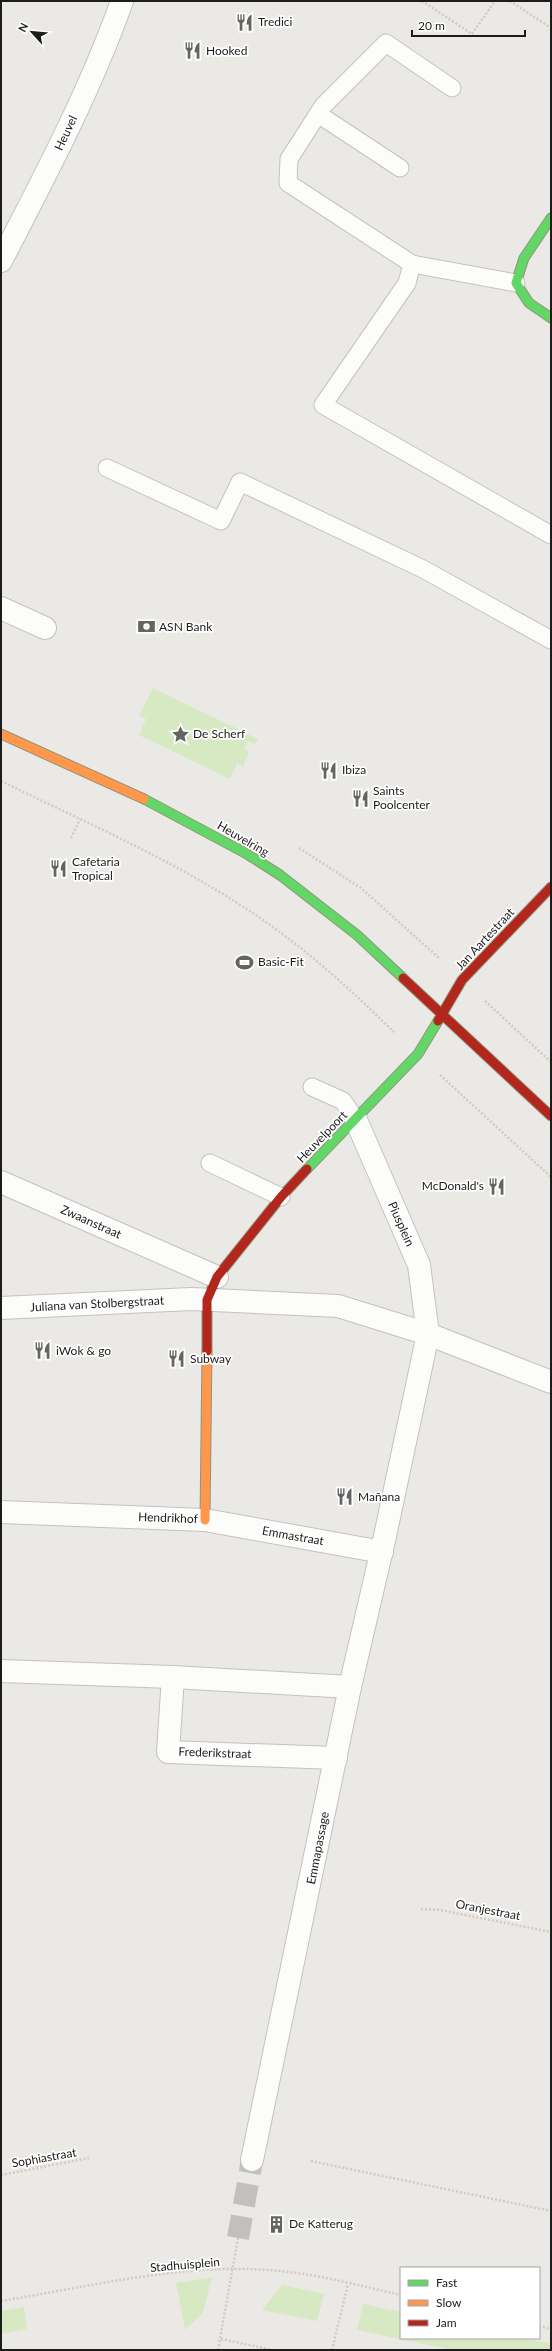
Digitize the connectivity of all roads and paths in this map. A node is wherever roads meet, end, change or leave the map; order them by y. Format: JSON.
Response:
{"nodes":[{"id":1,"x":122,"y":1,"type":"edge"},
{"id":2,"x":422,"y":1,"type":"edge"},
{"id":3,"x":495,"y":1,"type":"edge"},
{"id":4,"x":510,"y":1,"type":"edge"},
{"id":5,"x":551,"y":28,"type":"edge"},
{"id":6,"x":452,"y":88,"type":"dead end"},
{"id":7,"x":318,"y":114,"type":"junction"},
{"id":8,"x":400,"y":168,"type":"dead end"},
{"id":9,"x":551,"y":218,"type":"edge"},
{"id":10,"x":1,"y":261,"type":"edge"},
{"id":11,"x":412,"y":264,"type":"junction"},
{"id":12,"x":516,"y":283,"type":"junction"},
{"id":13,"x":551,"y":318,"type":"edge"},
{"id":14,"x":107,"y":468,"type":"dead end"},
{"id":15,"x":551,"y":535,"type":"edge"},
{"id":16,"x":1,"y":608,"type":"edge"},
{"id":17,"x":45,"y":628,"type":"dead end"},
{"id":18,"x":551,"y":640,"type":"edge"},
{"id":19,"x":1,"y":734,"type":"edge"},
{"id":20,"x":1,"y":781,"type":"edge"},
{"id":21,"x":80,"y":819,"type":"junction"},
{"id":22,"x":71,"y":838,"type":"dead end"},
{"id":23,"x":551,"y":888,"type":"edge"},
{"id":24,"x":462,"y":980,"type":"junction"},
{"id":25,"x":443,"y":1013,"type":"junction"},
{"id":26,"x":418,"y":1054,"type":"junction"},
{"id":27,"x":551,"y":1062,"type":"edge"},
{"id":28,"x":312,"y":1087,"type":"dead end"},
{"id":29,"x":551,"y":1116,"type":"edge"},
{"id":30,"x":356,"y":1120,"type":"junction"},
{"id":31,"x":210,"y":1163,"type":"dead end"},
{"id":32,"x":551,"y":1177,"type":"edge"},
{"id":33,"x":1,"y":1182,"type":"edge"},
{"id":34,"x":281,"y":1197,"type":"junction"},
{"id":35,"x":217,"y":1278,"type":"junction"},
{"id":36,"x":200,"y":1300,"type":"junction"},
{"id":37,"x":1,"y":1308,"type":"edge"},
{"id":38,"x":428,"y":1334,"type":"junction"},
{"id":39,"x":551,"y":1382,"type":"edge"},
{"id":40,"x":1,"y":1512,"type":"edge"},
{"id":41,"x":205,"y":1520,"type":"junction"},
{"id":42,"x":383,"y":1544,"type":"junction"},
{"id":43,"x":1,"y":1671,"type":"edge"},
{"id":44,"x":173,"y":1677,"type":"junction"},
{"id":45,"x":350,"y":1687,"type":"junction"},
{"id":46,"x":336,"y":1758,"type":"junction"},
{"id":47,"x":421,"y":1909,"type":"dead end"},
{"id":48,"x":551,"y":1932,"type":"edge"},
{"id":49,"x":89,"y":2158,"type":"dead end"},
{"id":50,"x":252,"y":2160,"type":"tunnel mouth"},
{"id":51,"x":311,"y":2161,"type":"dead end"},
{"id":52,"x":1,"y":2175,"type":"edge"},
{"id":53,"x":551,"y":2211,"type":"edge"},
{"id":54,"x":238,"y":2238,"type":"tunnel mouth"},
{"id":55,"x":232,"y":2270,"type":"junction"},
{"id":56,"x":348,"y":2284,"type":"junction"},
{"id":57,"x":400,"y":2295,"type":"edge"},
{"id":58,"x":1,"y":2301,"type":"edge"},
{"id":59,"x":540,"y":2326,"type":"edge"},
{"id":60,"x":551,"y":2329,"type":"edge"},
{"id":61,"x":221,"y":2339,"type":"junction"},
{"id":62,"x":218,"y":2350,"type":"edge"},
{"id":63,"x":273,"y":2350,"type":"edge"},
{"id":64,"x":332,"y":2350,"type":"edge"}],
"edges":[{"from":1,"to":10,"type":"street","name":"Heuvel"},
{"from":2,"to":3,"type":"path"},
{"from":4,"to":5,"type":"path"},
{"from":6,"to":7,"type":"lane"},
{"from":7,"to":8,"type":"lane"},
{"from":7,"to":11,"type":"lane"},
{"from":9,"to":12,"type":"street"},
{"from":11,"to":12,"type":"lane"},
{"from":11,"to":15,"type":"lane"},
{"from":12,"to":13,"type":"street"},
{"from":14,"to":18,"type":"lane"},
{"from":16,"to":17,"type":"street"},
{"from":19,"to":25,"type":"street","name":"Heuvelring"},
{"from":20,"to":21,"type":"path"},
{"from":21,"to":22,"type":"path"},
{"from":21,"to":26,"type":"path"},
{"from":23,"to":24,"type":"street","name":"Jan Aartestraat"},
{"from":24,"to":25,"type":"street","name":"Jan Aartestraat"},
{"from":24,"to":27,"type":"path"},
{"from":25,"to":26,"type":"street","name":"Heuvelpoort"},
{"from":25,"to":29,"type":"street"},
{"from":26,"to":30,"type":"street","name":"Heuvelpoort"},
{"from":26,"to":32,"type":"path"},
{"from":28,"to":30,"type":"lane"},
{"from":30,"to":34,"type":"street","name":"Heuvelpoort"},
{"from":30,"to":38,"type":"street","name":"Piusplein"},
{"from":31,"to":34,"type":"lane"},
{"from":33,"to":35,"type":"street","name":"Zwaanstraat"},
{"from":34,"to":35,"type":"street","name":"Heuvelpoort"},
{"from":35,"to":36,"type":"street"},
{"from":36,"to":37,"type":"street","name":"Juliana van Stolbergstraat"},
{"from":36,"to":38,"type":"street"},
{"from":36,"to":41,"type":"street","name":"Hendrikhof"},
{"from":38,"to":39,"type":"street"},
{"from":38,"to":42,"type":"street"},
{"from":40,"to":41,"type":"street","name":"Hendrikhof"},
{"from":41,"to":42,"type":"street","name":"Emmastraat"},
{"from":42,"to":45,"type":"street","name":"Emmapassage"},
{"from":43,"to":44,"type":"street"},
{"from":44,"to":45,"type":"street"},
{"from":44,"to":46,"type":"street","name":"Frederikstraat"},
{"from":45,"to":46,"type":"street","name":"Emmapassage"},
{"from":46,"to":50,"type":"street","name":"Emmapassage"},
{"from":47,"to":48,"type":"path","name":"Oranjestraat"},
{"from":49,"to":52,"type":"path","name":"Sophiastraat"},
{"from":51,"to":53,"type":"path"},
{"from":54,"to":55,"type":"path"},
{"from":55,"to":56,"type":"path","name":"Stadhuisplein"},
{"from":55,"to":58,"type":"path","name":"Stadhuisplein"},
{"from":55,"to":61,"type":"path"},
{"from":56,"to":57,"type":"path","name":"Stadhuisplein"},
{"from":56,"to":64,"type":"path"},
{"from":59,"to":60,"type":"path"},
{"from":61,"to":62,"type":"path"},
{"from":61,"to":63,"type":"path"}]}
